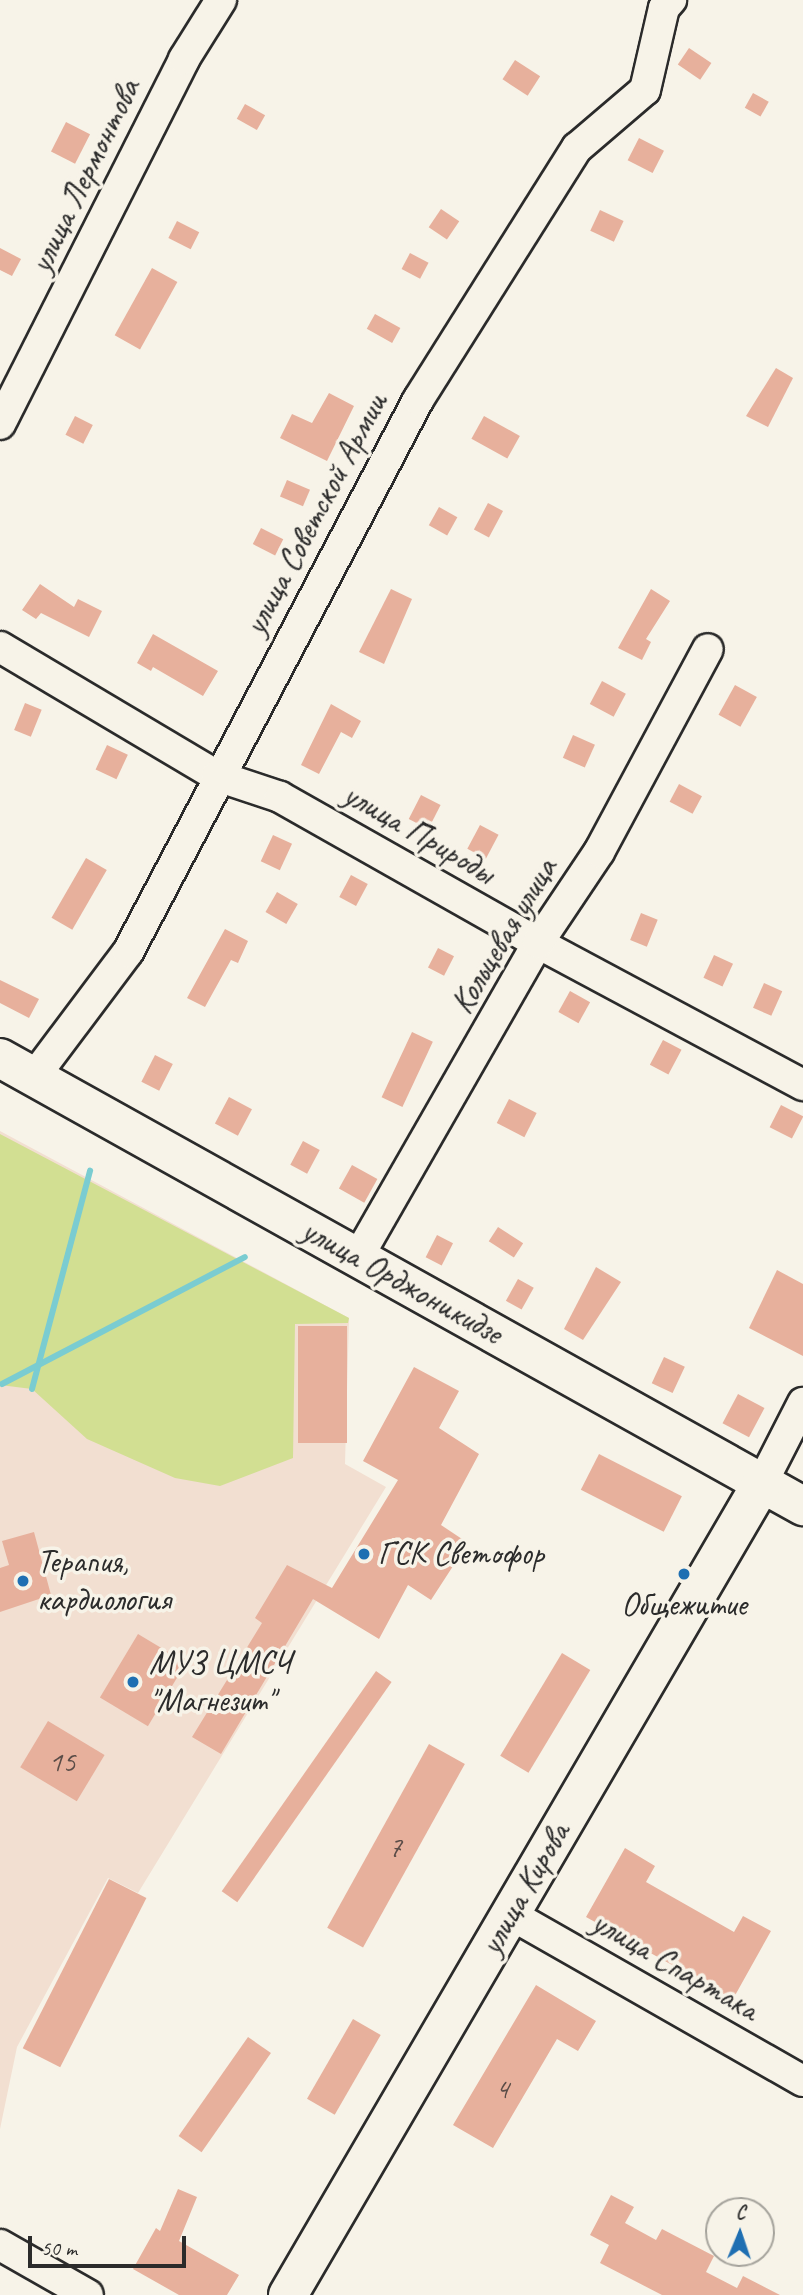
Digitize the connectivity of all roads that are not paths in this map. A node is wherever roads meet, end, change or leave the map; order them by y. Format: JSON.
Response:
{"nodes":[{"id":1,"x":221,"y":0,"type":"edge"},
{"id":2,"x":671,"y":0,"type":"edge"},
{"id":3,"x":0,"y":424,"type":"edge"},
{"id":4,"x":0,"y":647,"type":"edge"},
{"id":5,"x":708,"y":649,"type":"dead end"},
{"id":6,"x":218,"y":776,"type":"junction"},
{"id":7,"x":538,"y":943,"type":"junction"},
{"id":8,"x":0,"y":1058,"type":"edge"},
{"id":9,"x":34,"y":1077,"type":"junction"},
{"id":10,"x":803,"y":1085,"type":"edge"},
{"id":11,"x":358,"y":1257,"type":"junction"},
{"id":12,"x":803,"y":1403,"type":"edge"},
{"id":13,"x":762,"y":1483,"type":"junction"},
{"id":14,"x":803,"y":1506,"type":"edge"},
{"id":15,"x":510,"y":1914,"type":"junction"},
{"id":16,"x":803,"y":2081,"type":"edge"},
{"id":17,"x":0,"y":2245,"type":"edge"},
{"id":18,"x":88,"y":2295,"type":"edge"},
{"id":19,"x":288,"y":2295,"type":"edge"}],
"edges":[{"from":1,"to":3,"type":"street","name":"улица Лермонтова"},
{"from":2,"to":6,"type":"street","name":"улица Советской Армии"},
{"from":4,"to":6,"type":"street","name":"улица Природы"},
{"from":5,"to":7,"type":"street","name":"Кольцевая улица"},
{"from":6,"to":7,"type":"street","name":"улица Природы"},
{"from":6,"to":9,"type":"street","name":"улица Советской Армии"},
{"from":7,"to":10,"type":"street","name":"улица Природы"},
{"from":7,"to":11,"type":"street","name":"Кольцевая улица"},
{"from":8,"to":9,"type":"main road","name":"улица Орджоникидзе"},
{"from":9,"to":11,"type":"main road","name":"улица Орджоникидзе"},
{"from":11,"to":13,"type":"main road","name":"улица Орджоникидзе"},
{"from":12,"to":13,"type":"street"},
{"from":13,"to":14,"type":"main road","name":"улица Орджоникидзе"},
{"from":13,"to":15,"type":"main road","name":"улица Кирова"},
{"from":15,"to":16,"type":"street","name":"улица Спартака"},
{"from":15,"to":19,"type":"main road","name":"улица Кирова"},
{"from":17,"to":18,"type":"street"}]}
